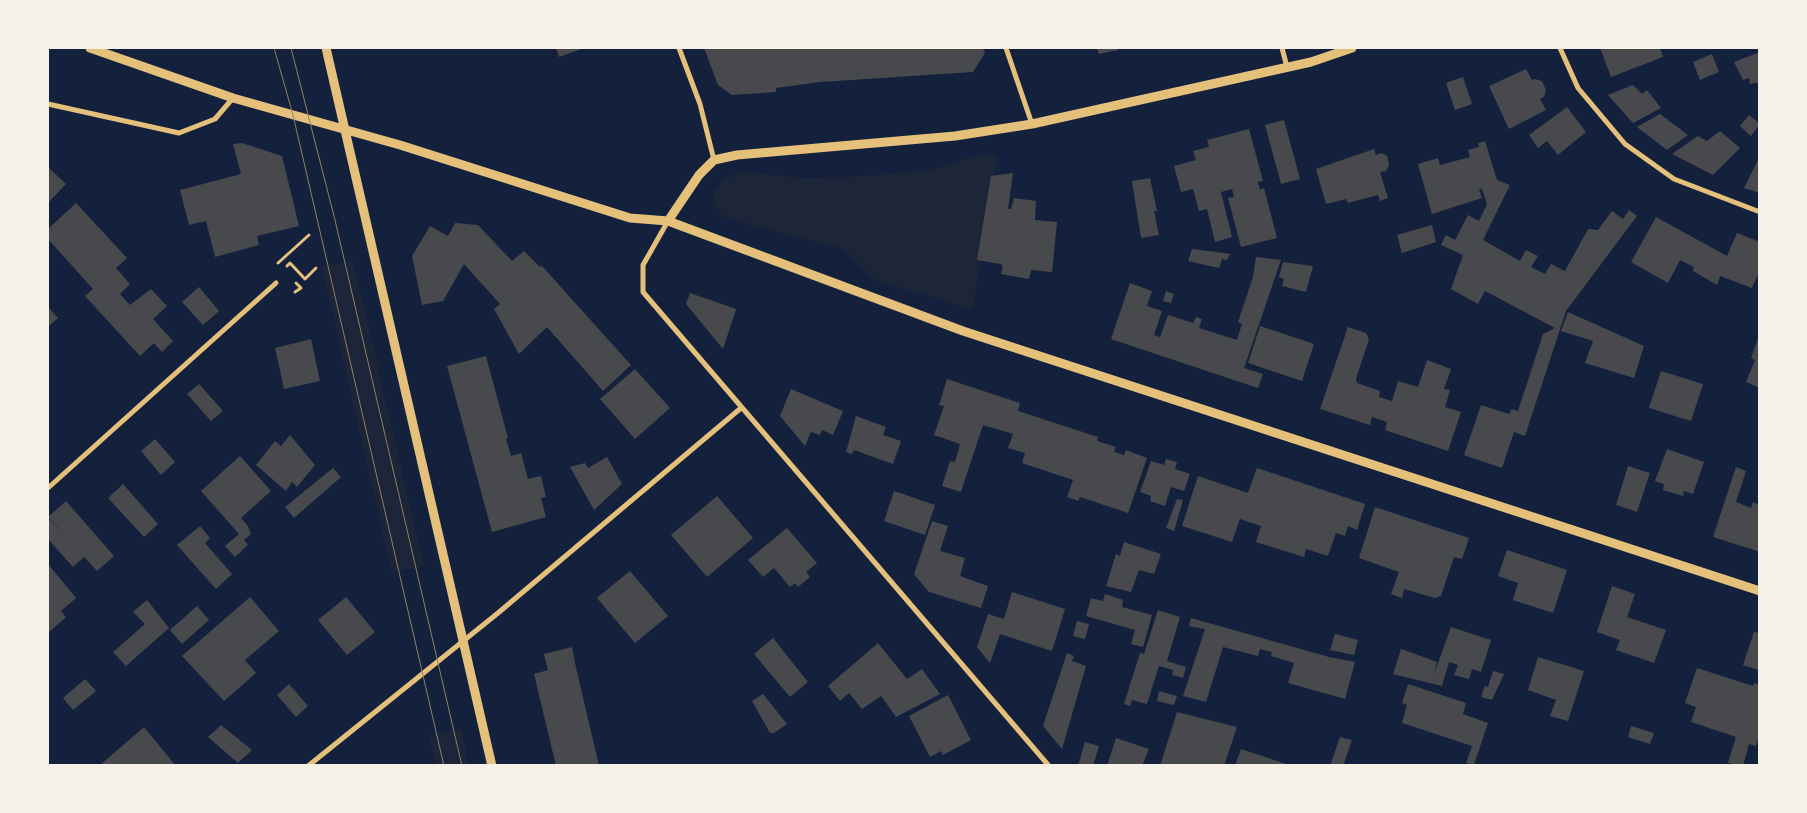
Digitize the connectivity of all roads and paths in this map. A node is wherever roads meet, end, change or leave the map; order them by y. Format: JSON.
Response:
{"nodes":[{"id":1,"x":90,"y":48,"type":"edge"},
{"id":2,"x":326,"y":48,"type":"edge"},
{"id":3,"x":679,"y":48,"type":"edge"},
{"id":4,"x":1006,"y":48,"type":"edge"},
{"id":5,"x":1282,"y":48,"type":"edge"},
{"id":6,"x":1352,"y":48,"type":"edge"},
{"id":7,"x":1560,"y":48,"type":"edge"},
{"id":8,"x":1287,"y":66,"type":"junction"},
{"id":9,"x":234,"y":98,"type":"junction"},
{"id":10,"x":48,"y":104,"type":"edge"},
{"id":11,"x":1032,"y":124,"type":"junction"},
{"id":12,"x":346,"y":130,"type":"junction"},
{"id":13,"x":714,"y":160,"type":"junction"},
{"id":14,"x":1760,"y":212,"type":"edge"},
{"id":15,"x":668,"y":221,"type":"junction"},
{"id":16,"x":309,"y":236,"type":"dead end"},
{"id":17,"x":276,"y":283,"type":"joint"},
{"id":18,"x":741,"y":408,"type":"junction"},
{"id":19,"x":48,"y":488,"type":"edge"},
{"id":20,"x":1760,"y":590,"type":"edge"},
{"id":21,"x":463,"y":640,"type":"junction"},
{"id":22,"x":308,"y":766,"type":"edge"},
{"id":23,"x":492,"y":766,"type":"edge"},
{"id":24,"x":1049,"y":766,"type":"edge"}],
"edges":[{"from":1,"to":9,"type":"street"},
{"from":2,"to":12,"type":"street"},
{"from":3,"to":13,"type":"street"},
{"from":4,"to":11,"type":"street"},
{"from":5,"to":8,"type":"street"},
{"from":6,"to":8,"type":"street"},
{"from":7,"to":14,"type":"street"},
{"from":8,"to":11,"type":"street"},
{"from":9,"to":10,"type":"street"},
{"from":9,"to":12,"type":"street"},
{"from":11,"to":13,"type":"street"},
{"from":12,"to":15,"type":"street"},
{"from":12,"to":21,"type":"street"},
{"from":13,"to":15,"type":"street"},
{"from":15,"to":18,"type":"street"},
{"from":15,"to":20,"type":"street"},
{"from":16,"to":17,"type":"path"},
{"from":17,"to":19,"type":"street"},
{"from":18,"to":21,"type":"street"},
{"from":18,"to":24,"type":"street"},
{"from":21,"to":22,"type":"street"},
{"from":21,"to":23,"type":"street"}]}
